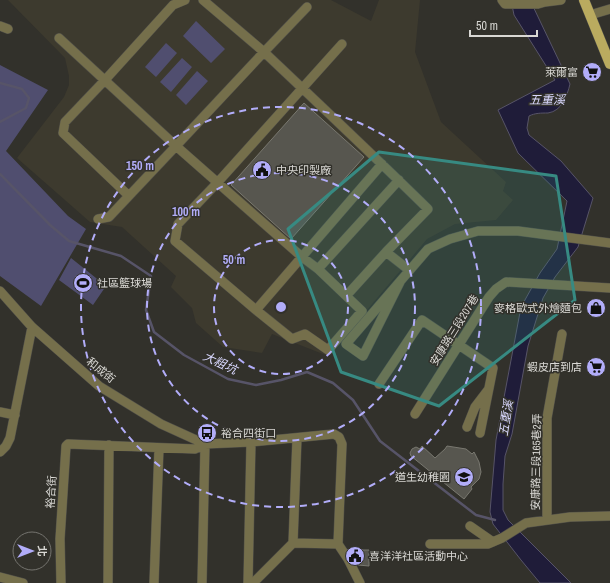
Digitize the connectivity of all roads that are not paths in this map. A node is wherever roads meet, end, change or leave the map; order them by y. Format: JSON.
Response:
{"nodes":[{"id":1,"x":185,"y":0,"type":"edge"},
{"id":2,"x":204,"y":0,"type":"edge"},
{"id":3,"x":561,"y":0,"type":"edge"},
{"id":4,"x":584,"y":0,"type":"edge"},
{"id":5,"x":504,"y":2,"type":"edge"},
{"id":6,"x":307,"y":7,"type":"dead end"},
{"id":7,"x":610,"y":10,"type":"edge"},
{"id":8,"x":590,"y":15,"type":"junction"},
{"id":9,"x":59,"y":38,"type":"dead end"},
{"id":10,"x":342,"y":44,"type":"dead end"},
{"id":11,"x":264,"y":52,"type":"junction"},
{"id":12,"x":610,"y":64,"type":"edge"},
{"id":13,"x":105,"y":80,"type":"junction"},
{"id":14,"x":302,"y":88,"type":"junction"},
{"id":15,"x":176,"y":146,"type":"junction"},
{"id":16,"x":382,"y":164,"type":"junction"},
{"id":17,"x":399,"y":180,"type":"junction"},
{"id":18,"x":218,"y":182,"type":"junction"},
{"id":19,"x":128,"y":196,"type":"junction"},
{"id":20,"x":98,"y":219,"type":"dead end"},
{"id":21,"x":606,"y":243,"type":"edge"},
{"id":22,"x":386,"y":252,"type":"junction"},
{"id":23,"x":302,"y":257,"type":"junction"},
{"id":24,"x":318,"y":269,"type":"junction"},
{"id":25,"x":409,"y":270,"type":"junction"},
{"id":26,"x":400,"y":282,"type":"junction"},
{"id":27,"x":610,"y":288,"type":"edge"},
{"id":28,"x":0,"y":291,"type":"edge"},
{"id":29,"x":347,"y":295,"type":"junction"},
{"id":30,"x":256,"y":310,"type":"junction"},
{"id":31,"x":32,"y":327,"type":"junction"},
{"id":32,"x":562,"y":334,"type":"dead end"},
{"id":33,"x":459,"y":345,"type":"junction"},
{"id":34,"x":379,"y":384,"type":"dead end"},
{"id":35,"x":490,"y":387,"type":"junction"},
{"id":36,"x":0,"y":412,"type":"edge"},
{"id":37,"x":415,"y":414,"type":"dead end"},
{"id":38,"x":15,"y":415,"type":"junction"},
{"id":39,"x":467,"y":427,"type":"dead end"},
{"id":40,"x":480,"y":434,"type":"dead end"},
{"id":41,"x":297,"y":438,"type":"junction"},
{"id":42,"x":251,"y":442,"type":"junction"},
{"id":43,"x":205,"y":444,"type":"junction"},
{"id":44,"x":110,"y":445,"type":"junction"},
{"id":45,"x":159,"y":448,"type":"junction"},
{"id":46,"x":0,"y":452,"type":"edge"},
{"id":47,"x":610,"y":516,"type":"edge"},
{"id":48,"x":547,"y":520,"type":"junction"},
{"id":49,"x":470,"y":526,"type":"dead end"},
{"id":50,"x":493,"y":542,"type":"junction"},
{"id":51,"x":293,"y":543,"type":"junction"},
{"id":52,"x":338,"y":544,"type":"junction"},
{"id":53,"x":430,"y":544,"type":"dead end"},
{"id":54,"x":0,"y":577,"type":"edge"},
{"id":55,"x":23,"y":583,"type":"edge"},
{"id":56,"x":61,"y":583,"type":"edge"},
{"id":57,"x":108,"y":583,"type":"edge"},
{"id":58,"x":154,"y":583,"type":"edge"},
{"id":59,"x":202,"y":583,"type":"edge"},
{"id":60,"x":248,"y":583,"type":"edge"},
{"id":61,"x":253,"y":583,"type":"edge"},
{"id":62,"x":360,"y":583,"type":"edge"}],
"edges":[{"from":1,"to":13,"type":"street"},
{"from":2,"to":11,"type":"street"},
{"from":3,"to":5,"type":"street"},
{"from":4,"to":8,"type":"main road"},
{"from":6,"to":11,"type":"street"},
{"from":7,"to":8,"type":"street"},
{"from":8,"to":12,"type":"main road"},
{"from":9,"to":13,"type":"street"},
{"from":10,"to":14,"type":"street"},
{"from":11,"to":14,"type":"street"},
{"from":11,"to":15,"type":"street"},
{"from":13,"to":15,"type":"street"},
{"from":13,"to":19,"type":"street"},
{"from":14,"to":16,"type":"street"},
{"from":14,"to":18,"type":"street"},
{"from":15,"to":18,"type":"street"},
{"from":15,"to":19,"type":"street"},
{"from":16,"to":17,"type":"street"},
{"from":16,"to":23,"type":"street"},
{"from":17,"to":22,"type":"street"},
{"from":17,"to":24,"type":"street"},
{"from":18,"to":23,"type":"street"},
{"from":18,"to":30,"type":"street"},
{"from":19,"to":20,"type":"street"},
{"from":21,"to":25,"type":"street"},
{"from":22,"to":25,"type":"street"},
{"from":22,"to":29,"type":"street"},
{"from":23,"to":24,"type":"street"},
{"from":23,"to":30,"type":"street"},
{"from":24,"to":29,"type":"street"},
{"from":25,"to":26,"type":"street"},
{"from":26,"to":26,"type":"street"},
{"from":27,"to":33,"type":"street","name":"安康路三段207巷"},
{"from":28,"to":31,"type":"street","name":"和成街"},
{"from":29,"to":30,"type":"street"},
{"from":31,"to":38,"type":"street"},
{"from":31,"to":43,"type":"street","name":"和成街"},
{"from":32,"to":48,"type":"street","name":"安康路三段165巷2弄"},
{"from":33,"to":34,"type":"street"},
{"from":33,"to":35,"type":"street"},
{"from":33,"to":37,"type":"street","name":"安康路三段207巷"},
{"from":35,"to":39,"type":"street"},
{"from":35,"to":40,"type":"street"},
{"from":36,"to":38,"type":"street"},
{"from":38,"to":46,"type":"street"},
{"from":41,"to":42,"type":"street","name":"裕合街"},
{"from":41,"to":51,"type":"street"},
{"from":41,"to":52,"type":"street","name":"裕合街"},
{"from":42,"to":43,"type":"street","name":"裕合街"},
{"from":42,"to":60,"type":"street"},
{"from":43,"to":45,"type":"street","name":"裕合街"},
{"from":43,"to":59,"type":"street"},
{"from":44,"to":45,"type":"street","name":"裕合街"},
{"from":44,"to":56,"type":"street","name":"裕合街"},
{"from":44,"to":57,"type":"street"},
{"from":45,"to":58,"type":"street"},
{"from":47,"to":48,"type":"street"},
{"from":48,"to":50,"type":"street"},
{"from":49,"to":50,"type":"street"},
{"from":50,"to":53,"type":"street"},
{"from":51,"to":52,"type":"street"},
{"from":51,"to":61,"type":"street"},
{"from":52,"to":62,"type":"street"},
{"from":54,"to":55,"type":"street"}]}
